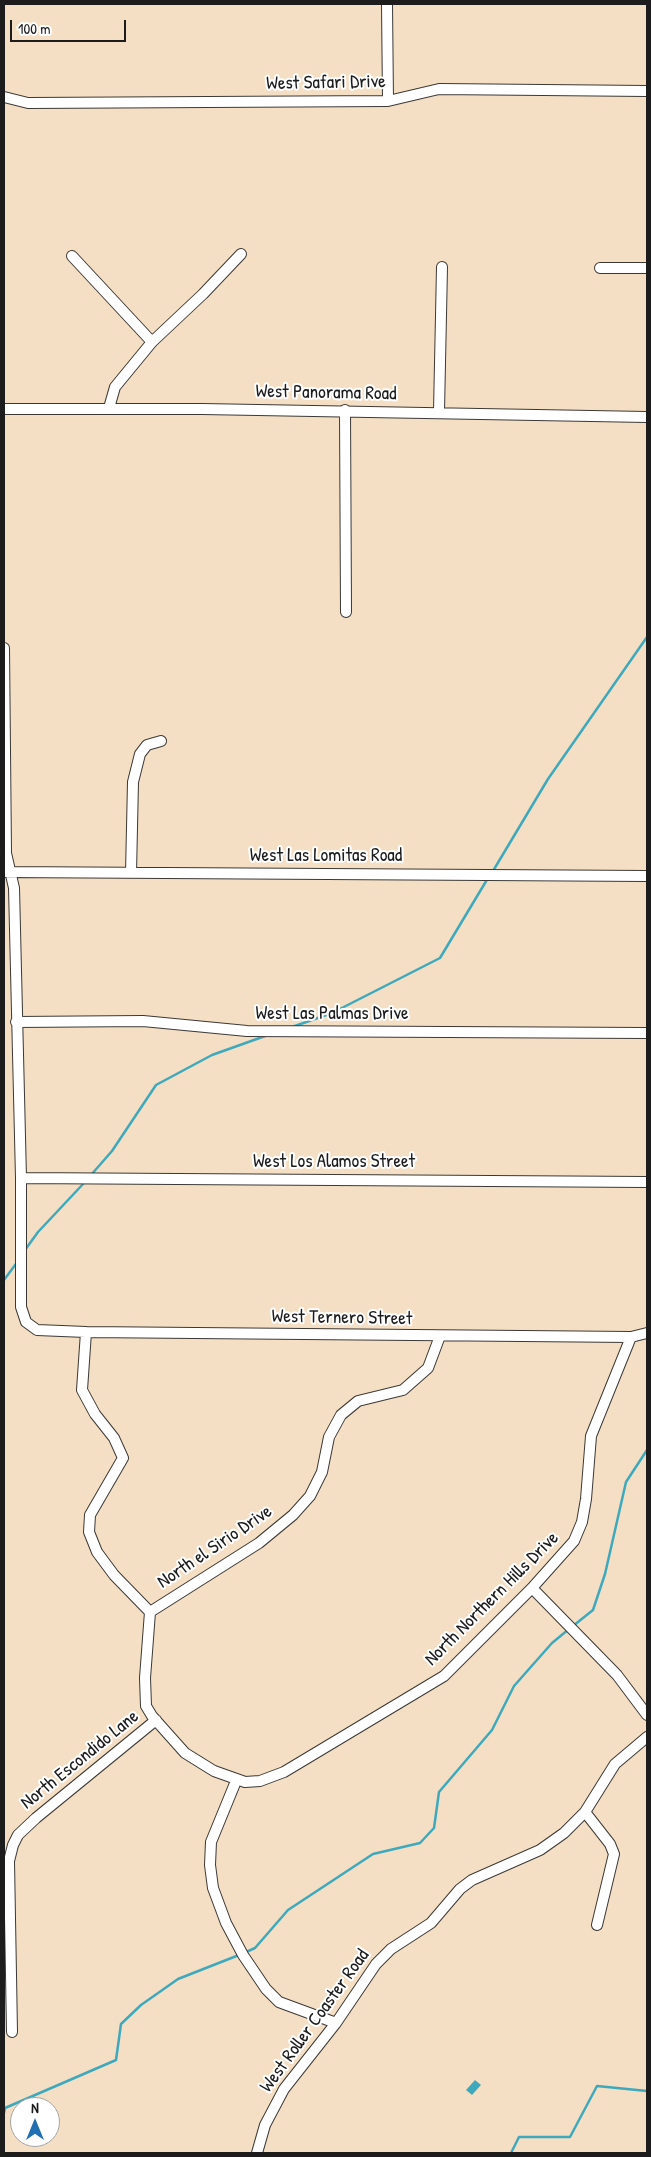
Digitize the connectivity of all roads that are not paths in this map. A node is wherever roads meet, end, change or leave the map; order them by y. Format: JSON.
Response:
{"nodes":[{"id":1,"x":387,"y":4,"type":"edge"},
{"id":2,"x":647,"y":90,"type":"edge"},
{"id":3,"x":4,"y":97,"type":"edge"},
{"id":4,"x":388,"y":101,"type":"junction"},
{"id":5,"x":241,"y":254,"type":"dead end"},
{"id":6,"x":72,"y":256,"type":"dead end"},
{"id":7,"x":442,"y":268,"type":"dead end"},
{"id":8,"x":600,"y":268,"type":"dead end"},
{"id":9,"x":647,"y":268,"type":"edge"},
{"id":10,"x":152,"y":342,"type":"junction"},
{"id":11,"x":109,"y":408,"type":"junction"},
{"id":12,"x":4,"y":410,"type":"edge"},
{"id":13,"x":345,"y":410,"type":"junction"},
{"id":14,"x":439,"y":411,"type":"junction"},
{"id":15,"x":647,"y":417,"type":"edge"},
{"id":16,"x":346,"y":612,"type":"dead end"},
{"id":17,"x":4,"y":648,"type":"edge"},
{"id":18,"x":161,"y":741,"type":"dead end"},
{"id":19,"x":7,"y":872,"type":"edge"},
{"id":20,"x":131,"y":873,"type":"junction"},
{"id":21,"x":647,"y":876,"type":"edge"},
{"id":22,"x":16,"y":1022,"type":"junction"},
{"id":23,"x":647,"y":1034,"type":"edge"},
{"id":24,"x":22,"y":1178,"type":"junction"},
{"id":25,"x":647,"y":1182,"type":"edge"},
{"id":26,"x":86,"y":1332,"type":"junction"},
{"id":27,"x":647,"y":1333,"type":"edge"},
{"id":28,"x":440,"y":1336,"type":"junction"},
{"id":29,"x":630,"y":1337,"type":"junction"},
{"id":30,"x":532,"y":1588,"type":"junction"},
{"id":31,"x":150,"y":1612,"type":"junction"},
{"id":32,"x":647,"y":1715,"type":"edge"},
{"id":33,"x":154,"y":1718,"type":"junction"},
{"id":34,"x":647,"y":1737,"type":"edge"},
{"id":35,"x":236,"y":1781,"type":"junction"},
{"id":36,"x":586,"y":1812,"type":"junction"},
{"id":37,"x":597,"y":1924,"type":"dead end"},
{"id":38,"x":336,"y":2023,"type":"junction"},
{"id":39,"x":12,"y":2032,"type":"dead end"},
{"id":40,"x":257,"y":2153,"type":"edge"}],
"edges":[{"from":1,"to":4,"type":"street"},
{"from":2,"to":4,"type":"street","name":"West Safari Drive"},
{"from":3,"to":4,"type":"street","name":"West Safari Drive"},
{"from":5,"to":10,"type":"street"},
{"from":6,"to":10,"type":"street"},
{"from":7,"to":14,"type":"street"},
{"from":8,"to":9,"type":"street"},
{"from":10,"to":11,"type":"street"},
{"from":11,"to":12,"type":"street","name":"West Panorama Road"},
{"from":11,"to":13,"type":"street","name":"West Panorama Road"},
{"from":13,"to":14,"type":"street","name":"West Panorama Road"},
{"from":13,"to":16,"type":"street"},
{"from":14,"to":15,"type":"street","name":"West Panorama Road"},
{"from":17,"to":19,"type":"street"},
{"from":18,"to":20,"type":"street"},
{"from":19,"to":20,"type":"street","name":"West Las Lomitas Road"},
{"from":19,"to":22,"type":"street"},
{"from":20,"to":21,"type":"street","name":"West Las Lomitas Road"},
{"from":22,"to":23,"type":"street","name":"West Las Palmas Drive"},
{"from":22,"to":24,"type":"street"},
{"from":24,"to":25,"type":"street","name":"West Los Alamos Street"},
{"from":24,"to":26,"type":"street","name":"West Ternero Street"},
{"from":26,"to":28,"type":"street","name":"West Ternero Street"},
{"from":26,"to":31,"type":"street"},
{"from":27,"to":29,"type":"street","name":"West Ternero Street"},
{"from":28,"to":29,"type":"street","name":"West Ternero Street"},
{"from":28,"to":31,"type":"street","name":"North el Sirio Drive"},
{"from":29,"to":30,"type":"street","name":"North Northern Hills Drive"},
{"from":30,"to":32,"type":"street"},
{"from":30,"to":35,"type":"street","name":"North Northern Hills Drive"},
{"from":31,"to":33,"type":"street"},
{"from":33,"to":35,"type":"street","name":"North Northern Hills Drive"},
{"from":33,"to":39,"type":"street","name":"North Escondido Lane"},
{"from":34,"to":36,"type":"street","name":"West Roller Coaster Road"},
{"from":35,"to":38,"type":"street"},
{"from":36,"to":37,"type":"street"},
{"from":36,"to":38,"type":"street","name":"West Roller Coaster Road"},
{"from":38,"to":40,"type":"street","name":"West Roller Coaster Road"}]}
